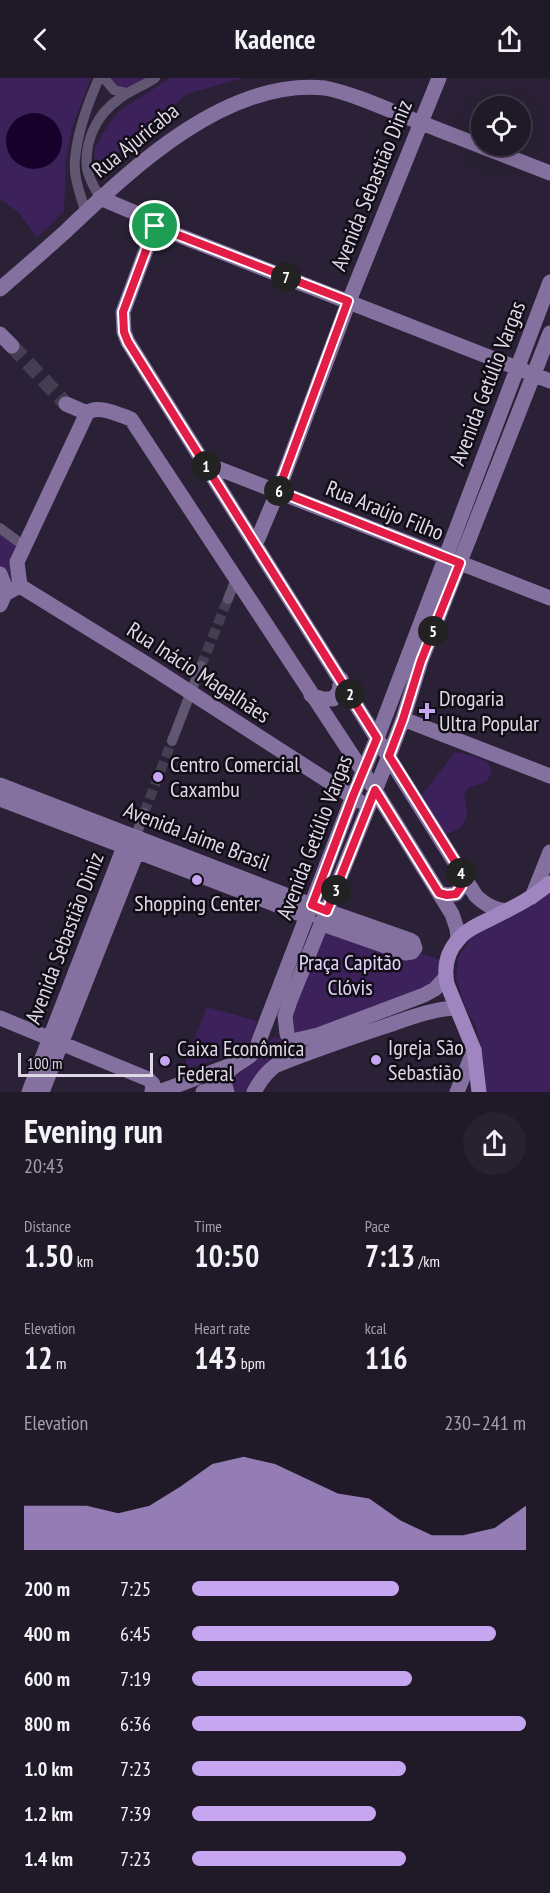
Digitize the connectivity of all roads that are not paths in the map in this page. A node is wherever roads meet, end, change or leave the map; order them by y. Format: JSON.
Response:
{"nodes":[{"id":1,"x":99,"y":78,"type":"edge"},
{"id":2,"x":104,"y":78,"type":"edge"},
{"id":3,"x":155,"y":78,"type":"edge"},
{"id":4,"x":428,"y":78,"type":"edge"},
{"id":5,"x":439,"y":78,"type":"edge"},
{"id":6,"x":127,"y":93,"type":"junction"},
{"id":7,"x":416,"y":121,"type":"junction"},
{"id":8,"x":550,"y":173,"type":"edge"},
{"id":9,"x":100,"y":198,"type":"junction"},
{"id":10,"x":86,"y":211,"type":"junction"},
{"id":11,"x":155,"y":226,"type":"junction"},
{"id":12,"x":550,"y":282,"type":"edge"},
{"id":13,"x":0,"y":289,"type":"edge"},
{"id":14,"x":345,"y":299,"type":"junction"},
{"id":15,"x":550,"y":333,"type":"edge"},
{"id":16,"x":0,"y":334,"type":"edge"},
{"id":17,"x":12,"y":346,"type":"tunnel mouth"},
{"id":18,"x":517,"y":367,"type":"junction"},
{"id":19,"x":534,"y":374,"type":"junction"},
{"id":20,"x":550,"y":381,"type":"edge"},
{"id":21,"x":66,"y":404,"type":"tunnel mouth"},
{"id":22,"x":87,"y":412,"type":"junction"},
{"id":23,"x":204,"y":463,"type":"junction"},
{"id":24,"x":274,"y":489,"type":"junction"},
{"id":25,"x":0,"y":528,"type":"edge"},
{"id":26,"x":252,"y":538,"type":"junction"},
{"id":27,"x":24,"y":546,"type":"junction"},
{"id":28,"x":444,"y":557,"type":"junction"},
{"id":29,"x":17,"y":562,"type":"junction"},
{"id":30,"x":460,"y":563,"type":"junction"},
{"id":31,"x":0,"y":572,"type":"edge"},
{"id":32,"x":236,"y":579,"type":"junction"},
{"id":33,"x":20,"y":586,"type":"junction"},
{"id":34,"x":550,"y":598,"type":"edge"},
{"id":35,"x":2,"y":599,"type":"edge"},
{"id":36,"x":228,"y":599,"type":"tunnel mouth"},
{"id":37,"x":201,"y":666,"type":"tunnel mouth"},
{"id":38,"x":341,"y":679,"type":"junction"},
{"id":39,"x":191,"y":693,"type":"junction"},
{"id":40,"x":311,"y":695,"type":"junction"},
{"id":41,"x":403,"y":719,"type":"junction"},
{"id":42,"x":377,"y":738,"type":"junction"},
{"id":43,"x":172,"y":741,"type":"tunnel mouth"},
{"id":44,"x":389,"y":756,"type":"junction"},
{"id":45,"x":362,"y":773,"type":"junction"},
{"id":46,"x":550,"y":776,"type":"edge"},
{"id":47,"x":0,"y":785,"type":"edge"},
{"id":48,"x":375,"y":790,"type":"junction"},
{"id":49,"x":353,"y":796,"type":"junction"},
{"id":50,"x":0,"y":799,"type":"edge"},
{"id":51,"x":144,"y":813,"type":"tunnel mouth"},
{"id":52,"x":365,"y":814,"type":"junction"},
{"id":53,"x":133,"y":842,"type":"junction"},
{"id":54,"x":550,"y":852,"type":"edge"},
{"id":55,"x":464,"y":876,"type":"junction"},
{"id":56,"x":550,"y":884,"type":"edge"},
{"id":57,"x":439,"y":893,"type":"junction"},
{"id":58,"x":532,"y":897,"type":"junction"},
{"id":59,"x":506,"y":911,"type":"junction"},
{"id":60,"x":317,"y":914,"type":"junction"},
{"id":61,"x":458,"y":939,"type":"junction"},
{"id":62,"x":446,"y":978,"type":"junction"},
{"id":63,"x":456,"y":1008,"type":"junction"},
{"id":64,"x":0,"y":1018,"type":"edge"},
{"id":65,"x":289,"y":1037,"type":"junction"},
{"id":66,"x":260,"y":1038,"type":"junction"},
{"id":67,"x":55,"y":1040,"type":"junction"},
{"id":68,"x":474,"y":1050,"type":"junction"},
{"id":69,"x":240,"y":1062,"type":"junction"},
{"id":70,"x":277,"y":1065,"type":"junction"},
{"id":71,"x":225,"y":1089,"type":"edge"},
{"id":72,"x":29,"y":1092,"type":"edge"},
{"id":73,"x":42,"y":1092,"type":"edge"},
{"id":74,"x":152,"y":1092,"type":"edge"},
{"id":75,"x":159,"y":1092,"type":"edge"},
{"id":76,"x":203,"y":1092,"type":"edge"},
{"id":77,"x":255,"y":1092,"type":"edge"},
{"id":78,"x":457,"y":1092,"type":"edge"},
{"id":79,"x":479,"y":1092,"type":"edge"}],
"edges":[{"from":1,"to":10,"type":"street"},
{"from":2,"to":6,"type":"street"},
{"from":3,"to":6,"type":"street"},
{"from":4,"to":7,"type":"main road","name":"Avenida Sebastião Diniz"},
{"from":5,"to":7,"type":"main road","name":"Avenida Sebastião Diniz"},
{"from":6,"to":9,"type":"street"},
{"from":7,"to":8,"type":"main road","name":"Rua Ajuricaba"},
{"from":7,"to":9,"type":"main road","name":"Rua Ajuricaba"},
{"from":7,"to":14,"type":"main road","name":"Avenida Sebastião Diniz"},
{"from":9,"to":10,"type":"main road","name":"Rua Ajuricaba"},
{"from":9,"to":11,"type":"main road"},
{"from":10,"to":13,"type":"main road","name":"Rua Ajuricaba"},
{"from":11,"to":14,"type":"main road"},
{"from":11,"to":23,"type":"main road"},
{"from":12,"to":18,"type":"main road","name":"Avenida Getúlio Vargas"},
{"from":14,"to":18,"type":"main road"},
{"from":14,"to":24,"type":"main road","name":"Avenida Sebastião Diniz"},
{"from":15,"to":19,"type":"main road","name":"Avenida Getúlio Vargas"},
{"from":16,"to":17,"type":"main road"},
{"from":18,"to":19,"type":"main road"},
{"from":18,"to":28,"type":"main road","name":"Avenida Getúlio Vargas"},
{"from":19,"to":20,"type":"main road"},
{"from":19,"to":30,"type":"main road","name":"Avenida Getúlio Vargas"},
{"from":21,"to":22,"type":"main road"},
{"from":22,"to":27,"type":"main road"},
{"from":22,"to":32,"type":"main road"},
{"from":23,"to":24,"type":"main road","name":"Rua Araújo Filho"},
{"from":23,"to":26,"type":"main road"},
{"from":24,"to":26,"type":"main road","name":"Avenida Sebastião Diniz"},
{"from":24,"to":28,"type":"main road","name":"Rua Araújo Filho"},
{"from":25,"to":27,"type":"street"},
{"from":26,"to":38,"type":"main road"},
{"from":27,"to":29,"type":"main road"},
{"from":28,"to":30,"type":"main road","name":"Rua Araújo Filho"},
{"from":28,"to":42,"type":"main road","name":"Avenida Getúlio Vargas"},
{"from":29,"to":31,"type":"main road"},
{"from":29,"to":33,"type":"main road"},
{"from":30,"to":34,"type":"main road","name":"Rua Araújo Filho"},
{"from":30,"to":41,"type":"main road","name":"Avenida Getúlio Vargas"},
{"from":31,"to":35,"type":"main road"},
{"from":32,"to":36,"type":"street"},
{"from":32,"to":40,"type":"main road"},
{"from":33,"to":35,"type":"main road"},
{"from":33,"to":39,"type":"main road","name":"Rua Inácio Magalhães"},
{"from":37,"to":39,"type":"street"},
{"from":38,"to":40,"type":"main road"},
{"from":38,"to":42,"type":"main road"},
{"from":39,"to":43,"type":"street"},
{"from":39,"to":49,"type":"main road","name":"Rua Inácio Magalhães"},
{"from":40,"to":45,"type":"main road"},
{"from":41,"to":44,"type":"main road","name":"Avenida Getúlio Vargas"},
{"from":41,"to":46,"type":"main road"},
{"from":42,"to":44,"type":"main road"},
{"from":42,"to":45,"type":"main road","name":"Avenida Getúlio Vargas"},
{"from":44,"to":48,"type":"main road","name":"Avenida Getúlio Vargas"},
{"from":44,"to":55,"type":"main road"},
{"from":45,"to":48,"type":"main road"},
{"from":45,"to":49,"type":"main road","name":"Avenida Getúlio Vargas"},
{"from":47,"to":53,"type":"main road","name":"Avenida Jaime Brasil"},
{"from":48,"to":52,"type":"main road","name":"Avenida Getúlio Vargas"},
{"from":48,"to":57,"type":"main road"},
{"from":49,"to":52,"type":"main road"},
{"from":49,"to":60,"type":"main road","name":"Avenida Getúlio Vargas"},
{"from":50,"to":53,"type":"main road","name":"Avenida Jaime Brasil"},
{"from":51,"to":53,"type":"street"},
{"from":52,"to":60,"type":"main road","name":"Avenida Getúlio Vargas"},
{"from":53,"to":60,"type":"main road","name":"Avenida Jaime Brasil"},
{"from":53,"to":67,"type":"main road","name":"Avenida Sebastião Diniz"},
{"from":54,"to":58,"type":"main road"},
{"from":55,"to":57,"type":"main road"},
{"from":55,"to":59,"type":"main road"},
{"from":56,"to":58,"type":"main road"},
{"from":57,"to":61,"type":"main road"},
{"from":58,"to":59,"type":"main road"},
{"from":59,"to":61,"type":"main road"},
{"from":60,"to":60,"type":"main road","name":"Avenida Jaime Brasil"},
{"from":60,"to":65,"type":"main road","name":"Avenida Getúlio Vargas"},
{"from":60,"to":66,"type":"main road","name":"Avenida Getúlio Vargas"},
{"from":61,"to":62,"type":"main road"},
{"from":62,"to":63,"type":"main road"},
{"from":62,"to":65,"type":"main road"},
{"from":63,"to":68,"type":"main road"},
{"from":63,"to":70,"type":"main road"},
{"from":64,"to":67,"type":"main road"},
{"from":65,"to":66,"type":"main road"},
{"from":65,"to":70,"type":"main road"},
{"from":66,"to":69,"type":"main road","name":"Avenida Getúlio Vargas"},
{"from":67,"to":72,"type":"main road","name":"Avenida Sebastião Diniz"},
{"from":67,"to":73,"type":"main road","name":"Avenida Sebastião Diniz"},
{"from":67,"to":74,"type":"main road"},
{"from":68,"to":78,"type":"main road"},
{"from":68,"to":79,"type":"main road"},
{"from":69,"to":71,"type":"main road","name":"Avenida Getúlio Vargas"},
{"from":69,"to":75,"type":"main road"},
{"from":70,"to":77,"type":"main road"},
{"from":71,"to":76,"type":"main road"}]}
